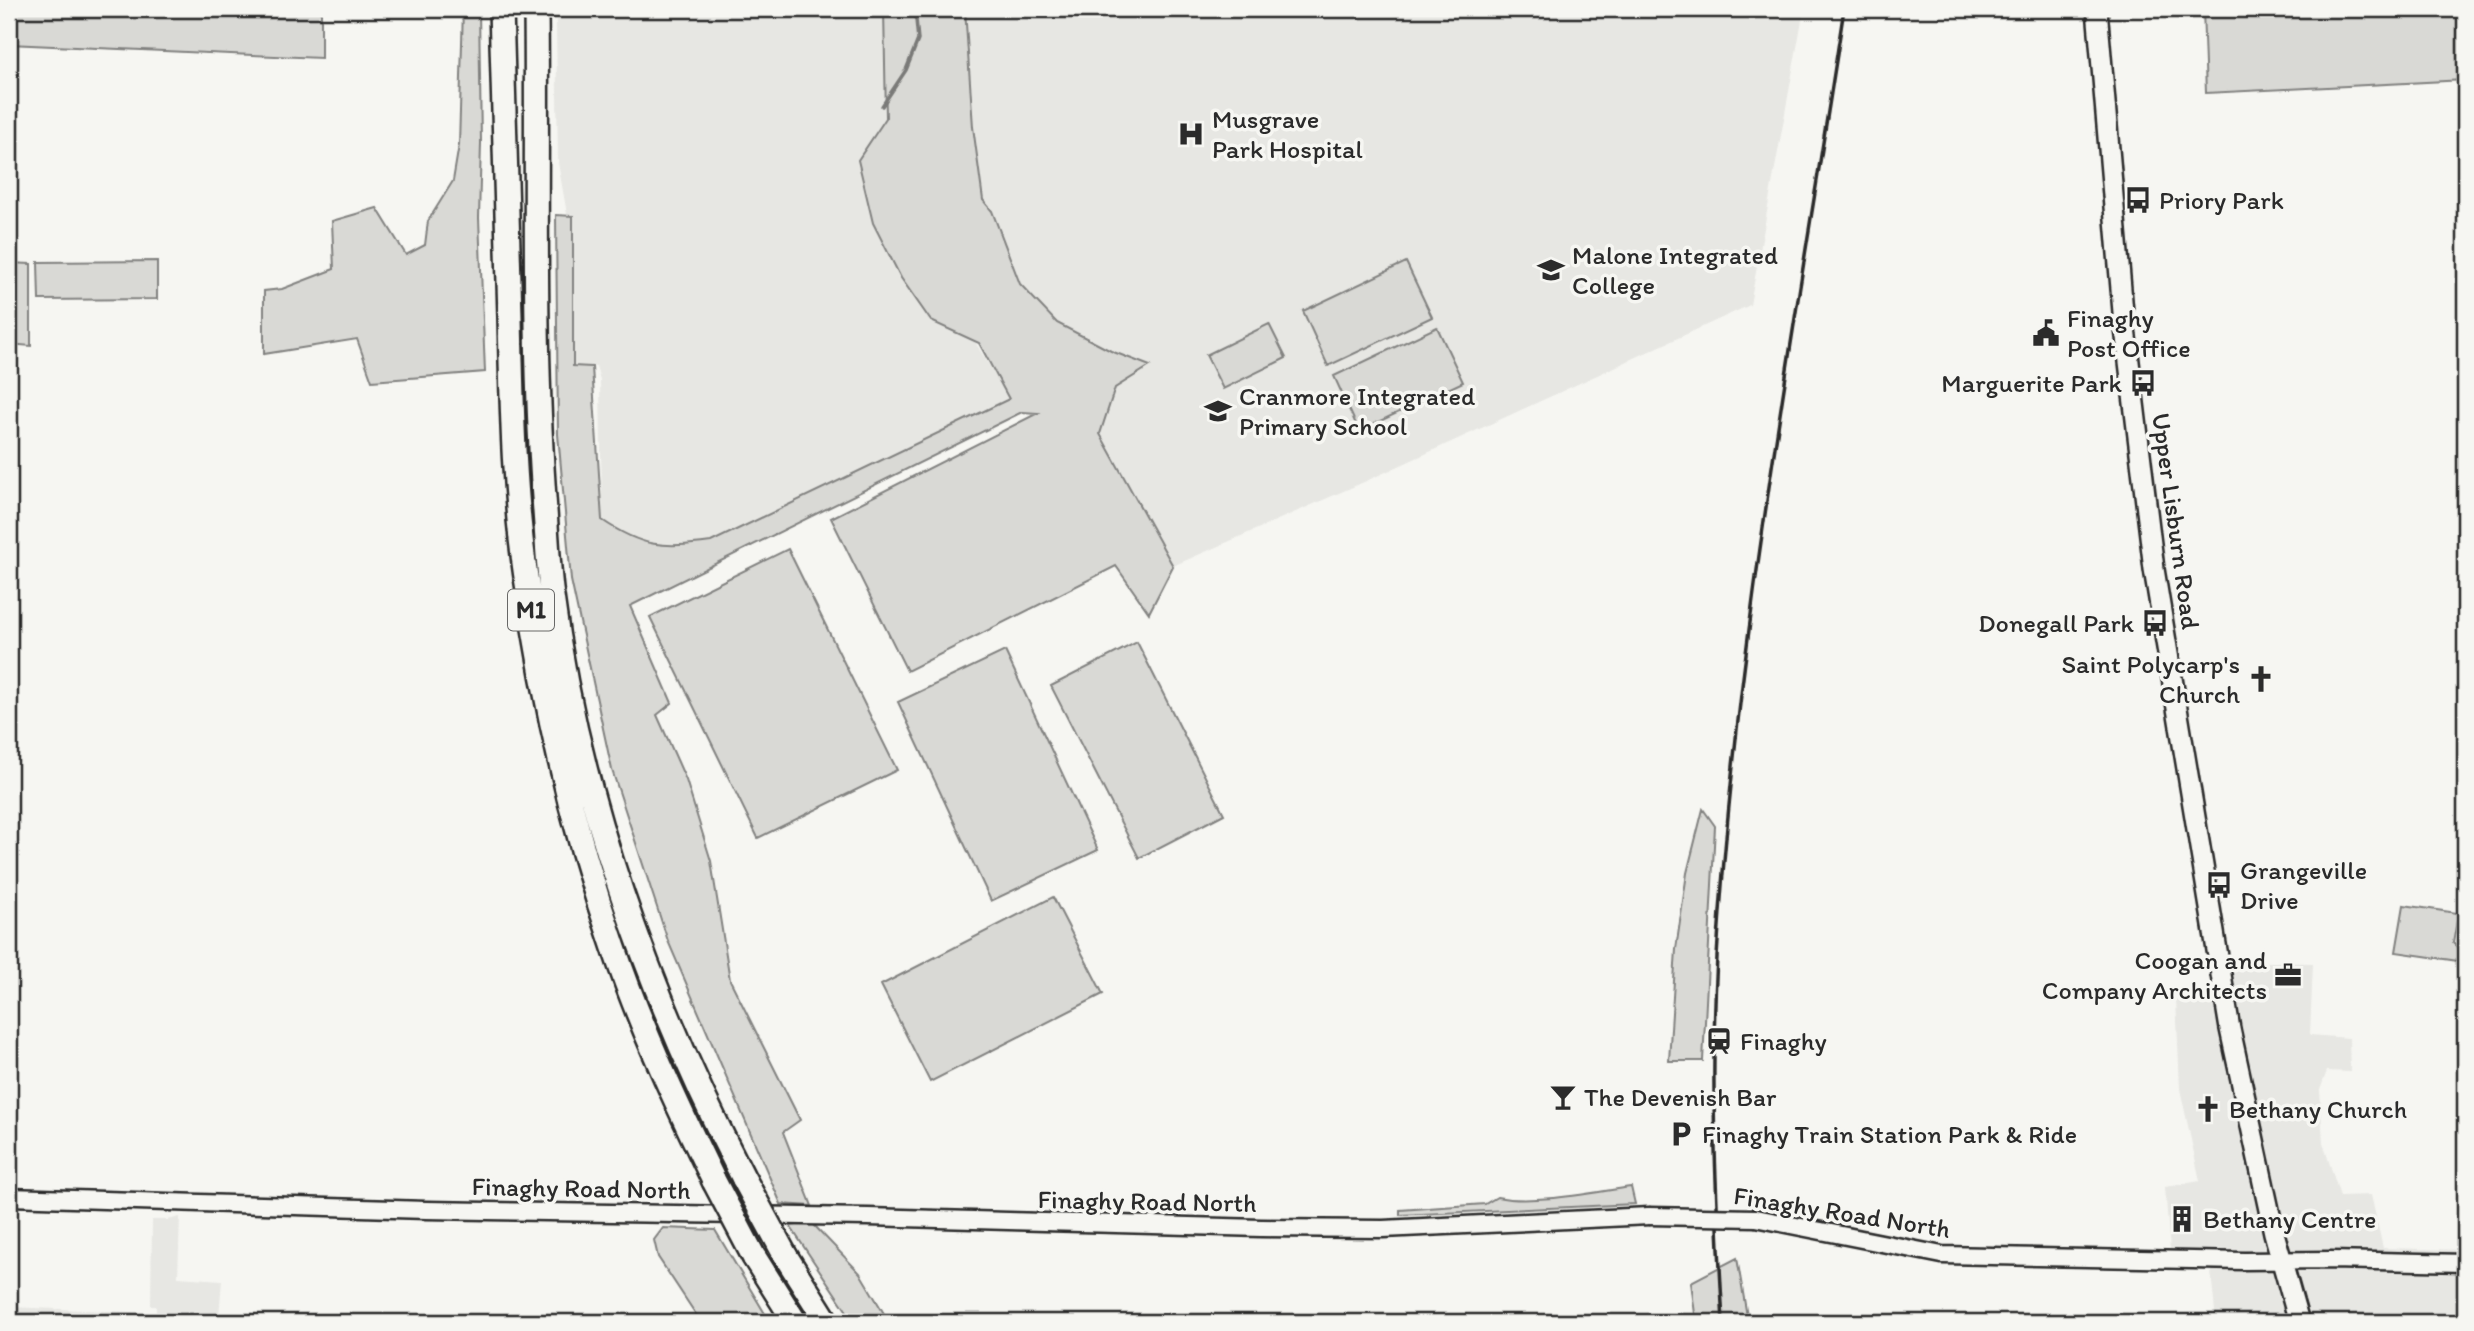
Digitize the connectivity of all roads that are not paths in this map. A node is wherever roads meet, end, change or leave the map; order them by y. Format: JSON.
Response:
{"nodes":[{"id":1,"x":501,"y":9,"type":"edge"},
{"id":2,"x":2097,"y":9,"type":"edge"},
{"id":3,"x":537,"y":12,"type":"edge"},
{"id":4,"x":9,"y":1197,"type":"edge"},
{"id":5,"x":2281,"y":1262,"type":"junction"},
{"id":6,"x":2465,"y":1263,"type":"edge"},
{"id":7,"x":795,"y":1322,"type":"edge"},
{"id":8,"x":827,"y":1322,"type":"edge"},
{"id":9,"x":2299,"y":1322,"type":"edge"}],
"edges":[{"from":1,"to":7,"type":"highway","number":"M1","bridge":true},
{"from":2,"to":5,"type":"main road","name":"Upper Lisburn Road"},
{"from":3,"to":8,"type":"highway","number":"M1","bridge":true},
{"from":4,"to":5,"type":"street","name":"Finaghy Road North","bridge":true},
{"from":5,"to":6,"type":"street","name":"Finaghy Road North"},
{"from":5,"to":9,"type":"main road","name":"Upper Lisburn Road"}]}
